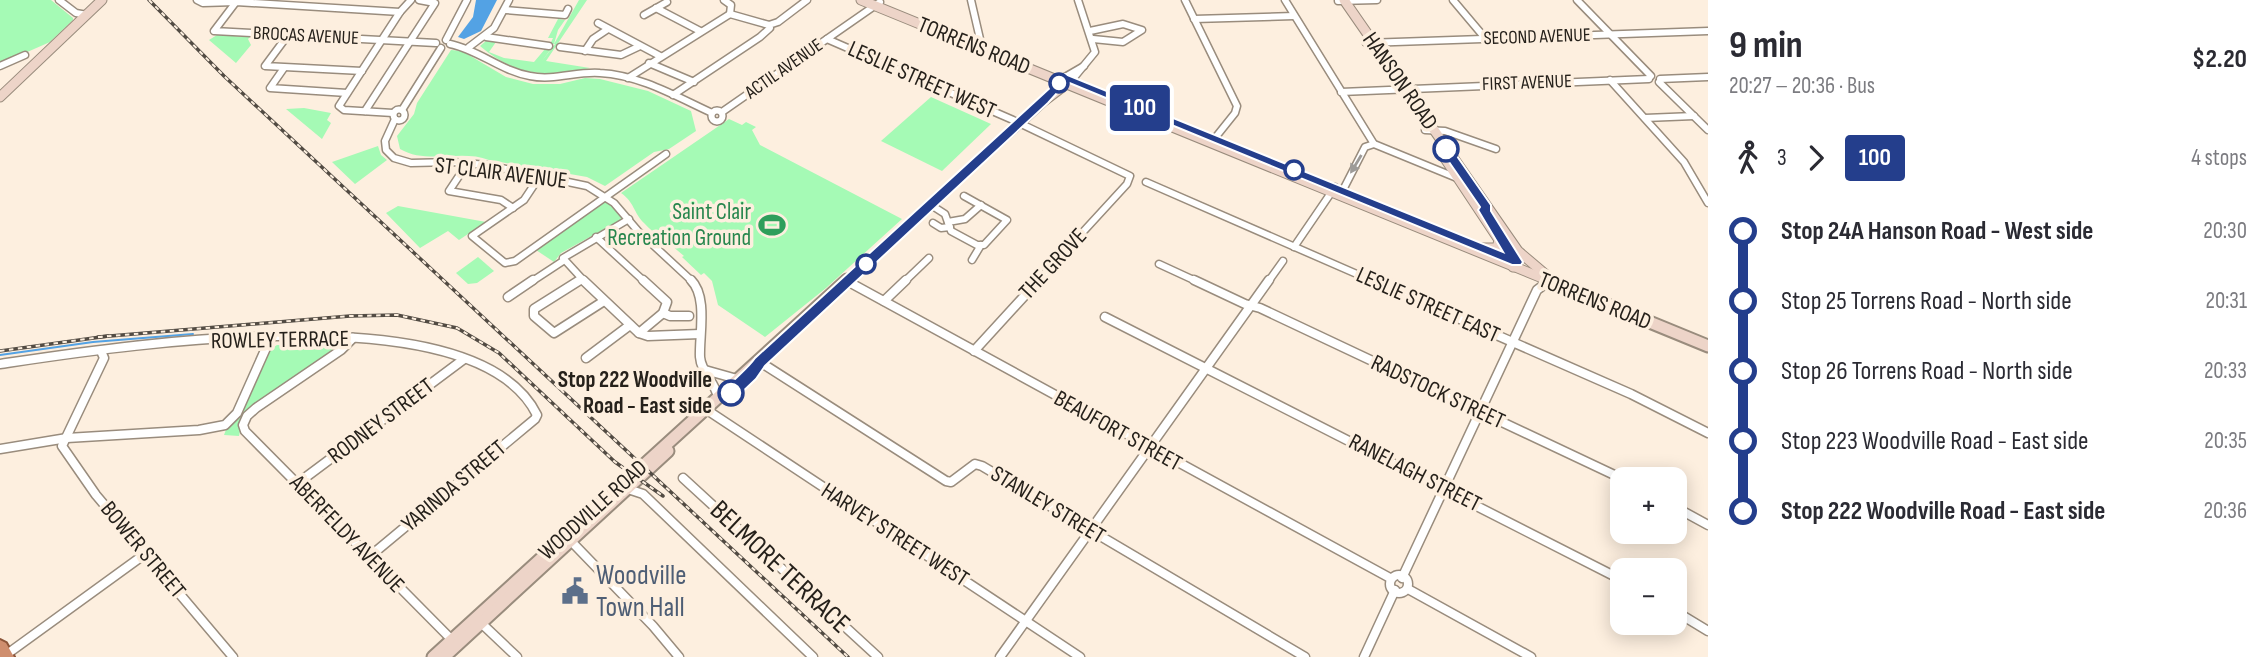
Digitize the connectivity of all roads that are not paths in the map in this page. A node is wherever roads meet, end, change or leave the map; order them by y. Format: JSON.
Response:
{"nodes":[{"id":1,"x":59,"y":0,"type":"edge"},
{"id":2,"x":102,"y":0,"type":"edge"},
{"id":3,"x":197,"y":0,"type":"edge"},
{"id":4,"x":411,"y":0,"type":"edge"},
{"id":5,"x":419,"y":0,"type":"edge"},
{"id":6,"x":467,"y":0,"type":"edge"},
{"id":7,"x":509,"y":0,"type":"edge"},
{"id":8,"x":724,"y":0,"type":"edge"},
{"id":9,"x":807,"y":0,"type":"edge"},
{"id":10,"x":861,"y":0,"type":"edge"},
{"id":11,"x":971,"y":0,"type":"edge"},
{"id":12,"x":1078,"y":0,"type":"edge"},
{"id":13,"x":1185,"y":0,"type":"edge"},
{"id":14,"x":1284,"y":0,"type":"edge"},
{"id":15,"x":1377,"y":0,"type":"edge"},
{"id":16,"x":1453,"y":0,"type":"edge"},
{"id":17,"x":1577,"y":0,"type":"edge"},
{"id":18,"x":1341,"y":1,"type":"edge"},
{"id":19,"x":236,"y":2,"type":"junction"},
{"id":20,"x":667,"y":2,"type":"dead end"},
{"id":21,"x":877,"y":2,"type":"edge"},
{"id":22,"x":656,"y":8,"type":"junction"},
{"id":23,"x":506,"y":10,"type":"junction"},
{"id":24,"x":400,"y":12,"type":"junction"},
{"id":25,"x":730,"y":14,"type":"junction"},
{"id":26,"x":87,"y":15,"type":"junction"},
{"id":27,"x":565,"y":15,"type":"dead end"},
{"id":28,"x":644,"y":15,"type":"dead end"},
{"id":29,"x":1294,"y":16,"type":"junction"},
{"id":30,"x":1194,"y":19,"type":"junction"},
{"id":31,"x":598,"y":23,"type":"dead end"},
{"id":32,"x":769,"y":25,"type":"junction"},
{"id":33,"x":608,"y":29,"type":"junction"},
{"id":34,"x":700,"y":31,"type":"junction"},
{"id":35,"x":1090,"y":31,"type":"junction"},
{"id":36,"x":1708,"y":31,"type":"edge"},
{"id":37,"x":1610,"y":34,"type":"junction"},
{"id":38,"x":288,"y":35,"type":"junction"},
{"id":39,"x":486,"y":37,"type":"junction"},
{"id":40,"x":827,"y":38,"type":"junction"},
{"id":41,"x":1485,"y":38,"type":"junction"},
{"id":42,"x":1093,"y":39,"type":"junction"},
{"id":43,"x":383,"y":40,"type":"junction"},
{"id":44,"x":411,"y":42,"type":"junction"},
{"id":45,"x":448,"y":42,"type":"junction"},
{"id":46,"x":1370,"y":43,"type":"junction"},
{"id":47,"x":975,"y":44,"type":"junction"},
{"id":48,"x":438,"y":46,"type":"junction"},
{"id":49,"x":549,"y":46,"type":"dead end"},
{"id":50,"x":640,"y":46,"type":"junction"},
{"id":51,"x":469,"y":47,"type":"junction"},
{"id":52,"x":560,"y":47,"type":"dead end"},
{"id":53,"x":585,"y":51,"type":"junction"},
{"id":54,"x":25,"y":55,"type":"dead end"},
{"id":55,"x":660,"y":56,"type":"junction"},
{"id":56,"x":649,"y":63,"type":"junction"},
{"id":57,"x":0,"y":66,"type":"edge"},
{"id":58,"x":284,"y":68,"type":"junction"},
{"id":59,"x":362,"y":71,"type":"junction"},
{"id":60,"x":1049,"y":76,"type":"junction"},
{"id":61,"x":1650,"y":77,"type":"junction"},
{"id":62,"x":1708,"y":77,"type":"edge"},
{"id":63,"x":628,"y":78,"type":"junction"},
{"id":64,"x":1611,"y":80,"type":"junction"},
{"id":65,"x":1066,"y":81,"type":"junction"},
{"id":66,"x":1659,"y":81,"type":"junction"},
{"id":67,"x":694,"y":82,"type":"junction"},
{"id":68,"x":1053,"y":89,"type":"junction"},
{"id":69,"x":1401,"y":89,"type":"junction"},
{"id":70,"x":1342,"y":92,"type":"junction"},
{"id":71,"x":347,"y":93,"type":"junction"},
{"id":72,"x":673,"y":95,"type":"junction"},
{"id":73,"x":0,"y":97,"type":"edge"},
{"id":74,"x":1044,"y":101,"type":"junction"},
{"id":75,"x":365,"y":111,"type":"junction"},
{"id":76,"x":394,"y":116,"type":"junction"},
{"id":77,"x":1694,"y":116,"type":"junction"},
{"id":78,"x":1646,"y":118,"type":"junction"},
{"id":79,"x":1018,"y":124,"type":"junction"},
{"id":80,"x":1429,"y":130,"type":"junction"},
{"id":81,"x":1708,"y":130,"type":"edge"},
{"id":82,"x":1213,"y":141,"type":"junction"},
{"id":83,"x":1374,"y":144,"type":"junction"},
{"id":84,"x":1496,"y":149,"type":"dead end"},
{"id":85,"x":666,"y":154,"type":"dead end"},
{"id":86,"x":467,"y":164,"type":"junction"},
{"id":87,"x":1446,"y":169,"type":"junction"},
{"id":88,"x":540,"y":176,"type":"junction"},
{"id":89,"x":1130,"y":176,"type":"joint"},
{"id":90,"x":1146,"y":181,"type":"dead end"},
{"id":91,"x":1462,"y":181,"type":"junction"},
{"id":92,"x":1337,"y":190,"type":"junction"},
{"id":93,"x":964,"y":196,"type":"dead end"},
{"id":94,"x":605,"y":197,"type":"junction"},
{"id":95,"x":1708,"y":204,"type":"edge"},
{"id":96,"x":931,"y":205,"type":"junction"},
{"id":97,"x":981,"y":205,"type":"junction"},
{"id":98,"x":513,"y":208,"type":"junction"},
{"id":99,"x":1487,"y":208,"type":"junction"},
{"id":100,"x":629,"y":219,"type":"junction"},
{"id":101,"x":933,"y":223,"type":"dead end"},
{"id":102,"x":949,"y":225,"type":"junction"},
{"id":103,"x":596,"y":237,"type":"junction"},
{"id":104,"x":1499,"y":240,"type":"junction"},
{"id":105,"x":981,"y":246,"type":"junction"},
{"id":106,"x":1294,"y":247,"type":"junction"},
{"id":107,"x":1480,"y":248,"type":"junction"},
{"id":108,"x":929,"y":258,"type":"dead end"},
{"id":109,"x":972,"y":260,"type":"dead end"},
{"id":110,"x":563,"y":261,"type":"junction"},
{"id":111,"x":1283,"y":261,"type":"dead end"},
{"id":112,"x":1159,"y":264,"type":"dead end"},
{"id":113,"x":1514,"y":264,"type":"junction"},
{"id":114,"x":1545,"y":274,"type":"junction"},
{"id":115,"x":582,"y":279,"type":"junction"},
{"id":116,"x":848,"y":281,"type":"junction"},
{"id":117,"x":1553,"y":285,"type":"junction"},
{"id":118,"x":508,"y":297,"type":"dead end"},
{"id":119,"x":604,"y":301,"type":"junction"},
{"id":120,"x":884,"y":301,"type":"junction"},
{"id":121,"x":1251,"y":306,"type":"junction"},
{"id":122,"x":663,"y":313,"type":"junction"},
{"id":123,"x":690,"y":316,"type":"dead end"},
{"id":124,"x":1105,"y":317,"type":"dead end"},
{"id":125,"x":630,"y":326,"type":"junction"},
{"id":126,"x":639,"y":333,"type":"junction"},
{"id":127,"x":700,"y":334,"type":"junction"},
{"id":128,"x":353,"y":338,"type":"junction"},
{"id":129,"x":271,"y":339,"type":"junction"},
{"id":130,"x":1708,"y":339,"type":"edge"},
{"id":131,"x":1512,"y":342,"type":"junction"},
{"id":132,"x":1708,"y":346,"type":"edge"},
{"id":133,"x":101,"y":351,"type":"junction"},
{"id":134,"x":974,"y":351,"type":"junction"},
{"id":135,"x":586,"y":358,"type":"dead end"},
{"id":136,"x":464,"y":359,"type":"junction"},
{"id":137,"x":0,"y":364,"type":"edge"},
{"id":138,"x":757,"y":364,"type":"junction"},
{"id":139,"x":1206,"y":368,"type":"junction"},
{"id":140,"x":705,"y":370,"type":"junction"},
{"id":141,"x":737,"y":379,"type":"junction"},
{"id":142,"x":718,"y":397,"type":"junction"},
{"id":143,"x":1479,"y":411,"type":"junction"},
{"id":144,"x":710,"y":412,"type":"junction"},
{"id":145,"x":537,"y":415,"type":"joint"},
{"id":146,"x":1708,"y":433,"type":"edge"},
{"id":147,"x":66,"y":439,"type":"junction"},
{"id":148,"x":1149,"y":448,"type":"junction"},
{"id":149,"x":0,"y":449,"type":"edge"},
{"id":150,"x":1610,"y":473,"type":"edge"},
{"id":151,"x":683,"y":478,"type":"dead end"},
{"id":152,"x":638,"y":480,"type":"junction"},
{"id":153,"x":298,"y":483,"type":"junction"},
{"id":154,"x":1444,"y":487,"type":"junction"},
{"id":155,"x":628,"y":489,"type":"junction"},
{"id":156,"x":643,"y":494,"type":"junction"},
{"id":157,"x":1687,"y":514,"type":"edge"},
{"id":158,"x":1708,"y":525,"type":"edge"},
{"id":159,"x":1092,"y":531,"type":"junction"},
{"id":160,"x":568,"y":538,"type":"junction"},
{"id":161,"x":145,"y":554,"type":"junction"},
{"id":162,"x":369,"y":557,"type":"junction"},
{"id":163,"x":1610,"y":574,"type":"edge"},
{"id":164,"x":1402,"y":578,"type":"junction"},
{"id":165,"x":1390,"y":579,"type":"junction"},
{"id":166,"x":1408,"y":589,"type":"junction"},
{"id":167,"x":1395,"y":590,"type":"junction"},
{"id":168,"x":1687,"y":618,"type":"edge"},
{"id":169,"x":479,"y":620,"type":"junction"},
{"id":170,"x":1025,"y":621,"type":"junction"},
{"id":171,"x":1708,"y":631,"type":"edge"},
{"id":172,"x":454,"y":643,"type":"junction"},
{"id":173,"x":3,"y":654,"type":"edge"},
{"id":174,"x":677,"y":655,"type":"edge"},
{"id":175,"x":233,"y":657,"type":"edge"},
{"id":176,"x":433,"y":657,"type":"edge"},
{"id":177,"x":444,"y":657,"type":"edge"},
{"id":178,"x":517,"y":657,"type":"edge"},
{"id":179,"x":813,"y":657,"type":"edge"},
{"id":180,"x":878,"y":657,"type":"edge"},
{"id":181,"x":1000,"y":657,"type":"edge"},
{"id":182,"x":1080,"y":657,"type":"edge"},
{"id":183,"x":1305,"y":657,"type":"edge"},
{"id":184,"x":1364,"y":657,"type":"edge"},
{"id":185,"x":1531,"y":657,"type":"edge"}],
"edges":[{"from":1,"to":26,"type":"street"},
{"from":2,"to":26,"type":"main road"},
{"from":3,"to":19,"type":"street"},
{"from":4,"to":24,"type":"street"},
{"from":5,"to":44,"type":"street"},
{"from":6,"to":45,"type":"street"},
{"from":7,"to":23,"type":"street"},
{"from":8,"to":25,"type":"street"},
{"from":9,"to":32,"type":"street"},
{"from":10,"to":21,"type":"main road","name":"TORRENS ROAD"},
{"from":11,"to":47,"type":"street"},
{"from":12,"to":35,"type":"street"},
{"from":13,"to":30,"type":"street"},
{"from":14,"to":29,"type":"street"},
{"from":15,"to":18,"type":"street"},
{"from":16,"to":41,"type":"street"},
{"from":17,"to":37,"type":"street"},
{"from":18,"to":46,"type":"main road","name":"HANSON ROAD"},
{"from":19,"to":24,"type":"street"},
{"from":19,"to":38,"type":"street","name":"BROCAS AVENUE"},
{"from":20,"to":22,"type":"street"},
{"from":21,"to":40,"type":"street","name":"ACTIL AVENUE"},
{"from":21,"to":47,"type":"main road","name":"TORRENS ROAD"},
{"from":22,"to":28,"type":"street"},
{"from":22,"to":34,"type":"street"},
{"from":23,"to":27,"type":"street"},
{"from":23,"to":39,"type":"street"},
{"from":24,"to":43,"type":"street"},
{"from":25,"to":32,"type":"street"},
{"from":25,"to":34,"type":"street"},
{"from":26,"to":73,"type":"main road"},
{"from":29,"to":30,"type":"street"},
{"from":29,"to":70,"type":"street"},
{"from":30,"to":82,"type":"street"},
{"from":31,"to":33,"type":"street"},
{"from":32,"to":67,"type":"street"},
{"from":33,"to":50,"type":"street"},
{"from":33,"to":53,"type":"street"},
{"from":34,"to":55,"type":"street"},
{"from":35,"to":42,"type":"street"},
{"from":35,"to":42,"type":"street"},
{"from":36,"to":37,"type":"street","name":"SECOND AVENUE"},
{"from":37,"to":41,"type":"street","name":"SECOND AVENUE"},
{"from":37,"to":61,"type":"street"},
{"from":38,"to":43,"type":"street","name":"BROCAS AVENUE"},
{"from":38,"to":58,"type":"street"},
{"from":39,"to":49,"type":"street"},
{"from":39,"to":51,"type":"street"},
{"from":40,"to":72,"type":"street","name":"ACTIL AVENUE"},
{"from":40,"to":79,"type":"street","name":"LESLIE STREET WEST"},
{"from":41,"to":46,"type":"street","name":"SECOND AVENUE"},
{"from":42,"to":65,"type":"street","name":"WOODVILLE ROAD"},
{"from":43,"to":44,"type":"street","name":"BROCAS AVENUE"},
{"from":43,"to":59,"type":"street"},
{"from":44,"to":48,"type":"street","name":"BROCAS AVENUE"},
{"from":44,"to":75,"type":"street"},
{"from":45,"to":48,"type":"street"},
{"from":45,"to":51,"type":"street"},
{"from":46,"to":69,"type":"main road","name":"HANSON ROAD"},
{"from":47,"to":60,"type":"main road","name":"TORRENS ROAD"},
{"from":47,"to":65,"type":"main road","name":"TORRENS ROAD"},
{"from":48,"to":76,"type":"street"},
{"from":50,"to":53,"type":"street"},
{"from":50,"to":55,"type":"street"},
{"from":51,"to":63,"type":"street"},
{"from":52,"to":53,"type":"street"},
{"from":54,"to":57,"type":"street"},
{"from":55,"to":56,"type":"street"},
{"from":56,"to":63,"type":"street"},
{"from":56,"to":67,"type":"street"},
{"from":58,"to":59,"type":"street"},
{"from":58,"to":71,"type":"street"},
{"from":59,"to":71,"type":"street"},
{"from":60,"to":65,"type":"main road","name":"TORRENS ROAD"},
{"from":60,"to":68,"type":"main road"},
{"from":61,"to":64,"type":"street","name":"FIRST AVENUE"},
{"from":61,"to":66,"type":"street"},
{"from":62,"to":66,"type":"street"},
{"from":63,"to":72,"type":"street"},
{"from":64,"to":69,"type":"street","name":"FIRST AVENUE"},
{"from":64,"to":78,"type":"street"},
{"from":65,"to":68,"type":"main road","name":"WOODVILLE ROAD"},
{"from":65,"to":74,"type":"main road","name":"WOODVILLE ROAD"},
{"from":65,"to":82,"type":"main road","name":"TORRENS ROAD"},
{"from":66,"to":77,"type":"street"},
{"from":67,"to":72,"type":"street"},
{"from":68,"to":74,"type":"main road","name":"WOODVILLE ROAD"},
{"from":69,"to":70,"type":"street","name":"FIRST AVENUE"},
{"from":69,"to":80,"type":"main road","name":"HANSON ROAD"},
{"from":70,"to":83,"type":"street"},
{"from":71,"to":75,"type":"street"},
{"from":74,"to":79,"type":"main road","name":"WOODVILLE ROAD"},
{"from":75,"to":76,"type":"street"},
{"from":76,"to":86,"type":"street","name":"ST CLAIR AVENUE"},
{"from":77,"to":78,"type":"street"},
{"from":77,"to":81,"type":"street"},
{"from":78,"to":95,"type":"street"},
{"from":79,"to":89,"type":"street","name":"LESLIE STREET WEST"},
{"from":79,"to":96,"type":"main road","name":"WOODVILLE ROAD"},
{"from":80,"to":84,"type":"street"},
{"from":80,"to":87,"type":"main road","name":"HANSON ROAD"},
{"from":80,"to":91,"type":"main road","name":"HANSON ROAD"},
{"from":82,"to":92,"type":"main road","name":"TORRENS ROAD"},
{"from":83,"to":87,"type":"street"},
{"from":83,"to":92,"type":"street","one_way":true},
{"from":85,"to":94,"type":"street"},
{"from":86,"to":88,"type":"street","name":"ST CLAIR AVENUE"},
{"from":86,"to":98,"type":"street"},
{"from":87,"to":91,"type":"main road","name":"HANSON ROAD"},
{"from":88,"to":94,"type":"street","name":"ST CLAIR AVENUE"},
{"from":88,"to":98,"type":"street"},
{"from":89,"to":134,"type":"street","name":"THE GROVE"},
{"from":90,"to":106,"type":"street","name":"LESLIE STREET EAST"},
{"from":91,"to":99,"type":"main road","name":"HANSON ROAD"},
{"from":91,"to":104,"type":"main road","name":"HANSON ROAD"},
{"from":92,"to":106,"type":"street"},
{"from":92,"to":107,"type":"main road","name":"TORRENS ROAD"},
{"from":92,"to":113,"type":"main road","name":"TORRENS ROAD"},
{"from":93,"to":97,"type":"street"},
{"from":94,"to":98,"type":"street"},
{"from":94,"to":100,"type":"street","name":"ST CLAIR AVENUE"},
{"from":96,"to":102,"type":"street"},
{"from":96,"to":116,"type":"main road","name":"WOODVILLE ROAD"},
{"from":97,"to":102,"type":"street"},
{"from":97,"to":105,"type":"street"},
{"from":99,"to":113,"type":"main road","name":"HANSON ROAD"},
{"from":99,"to":114,"type":"main road"},
{"from":100,"to":103,"type":"street"},
{"from":100,"to":127,"type":"street","name":"ST CLAIR AVENUE"},
{"from":101,"to":102,"type":"street"},
{"from":102,"to":105,"type":"street"},
{"from":103,"to":110,"type":"street"},
{"from":103,"to":122,"type":"street"},
{"from":104,"to":107,"type":"main road"},
{"from":104,"to":113,"type":"main road","name":"HANSON ROAD"},
{"from":105,"to":109,"type":"street"},
{"from":106,"to":131,"type":"street","name":"LESLIE STREET EAST"},
{"from":107,"to":113,"type":"main road","name":"TORRENS ROAD"},
{"from":108,"to":120,"type":"street"},
{"from":110,"to":115,"type":"street"},
{"from":110,"to":118,"type":"street"},
{"from":111,"to":121,"type":"street"},
{"from":112,"to":121,"type":"street","name":"RADSTOCK STREET"},
{"from":113,"to":114,"type":"main road","name":"TORRENS ROAD"},
{"from":113,"to":117,"type":"main road","name":"TORRENS ROAD"},
{"from":114,"to":130,"type":"main road","name":"TORRENS ROAD"},
{"from":115,"to":119,"type":"street"},
{"from":115,"to":119,"type":"street"},
{"from":116,"to":120,"type":"street","name":"BEAUFORT STREET"},
{"from":116,"to":138,"type":"main road","name":"WOODVILLE ROAD"},
{"from":117,"to":131,"type":"street"},
{"from":117,"to":132,"type":"main road","name":"TORRENS ROAD"},
{"from":119,"to":125,"type":"street"},
{"from":120,"to":134,"type":"street","name":"BEAUFORT STREET"},
{"from":121,"to":139,"type":"street"},
{"from":121,"to":143,"type":"street","name":"RADSTOCK STREET"},
{"from":122,"to":123,"type":"street"},
{"from":122,"to":126,"type":"street"},
{"from":124,"to":139,"type":"street","name":"RANELAGH STREET"},
{"from":125,"to":126,"type":"street"},
{"from":125,"to":135,"type":"street"},
{"from":126,"to":127,"type":"street"},
{"from":127,"to":140,"type":"street","name":"ST CLAIR AVENUE"},
{"from":128,"to":129,"type":"street","name":"ROWLEY TERRACE"},
{"from":128,"to":136,"type":"street","name":"ROWLEY TERRACE"},
{"from":128,"to":153,"type":"street","name":"ABERFELDY AVENUE"},
{"from":129,"to":133,"type":"street","name":"ROWLEY TERRACE"},
{"from":129,"to":147,"type":"street"},
{"from":131,"to":143,"type":"street"},
{"from":131,"to":146,"type":"street","name":"LESLIE STREET EAST"},
{"from":133,"to":137,"type":"street","name":"ROWLEY TERRACE"},
{"from":133,"to":147,"type":"street"},
{"from":134,"to":148,"type":"street","name":"BEAUFORT STREET"},
{"from":136,"to":145,"type":"street","name":"ROWLEY TERRACE"},
{"from":136,"to":153,"type":"street","name":"RODNEY STREET"},
{"from":138,"to":141,"type":"main road","name":"WOODVILLE ROAD"},
{"from":138,"to":144,"type":"main road","name":"WOODVILLE ROAD"},
{"from":138,"to":159,"type":"street","name":"STANLEY STREET"},
{"from":139,"to":148,"type":"street"},
{"from":139,"to":154,"type":"street","name":"RANELAGH STREET"},
{"from":140,"to":141,"type":"street"},
{"from":140,"to":142,"type":"street","name":"ST CLAIR AVENUE"},
{"from":141,"to":142,"type":"main road","name":"WOODVILLE ROAD"},
{"from":142,"to":160,"type":"main road","name":"WOODVILLE ROAD"},
{"from":143,"to":150,"type":"street","name":"RADSTOCK STREET"},
{"from":143,"to":154,"type":"street"},
{"from":144,"to":152,"type":"main road","name":"WOODVILLE ROAD"},
{"from":144,"to":170,"type":"street","name":"HARVEY STREET WEST"},
{"from":145,"to":162,"type":"street","name":"YARINDA STREET"},
{"from":147,"to":149,"type":"street"},
{"from":147,"to":161,"type":"street","name":"BOWER STREET"},
{"from":148,"to":159,"type":"street"},
{"from":148,"to":165,"type":"street","name":"BEAUFORT STREET"},
{"from":151,"to":180,"type":"street","name":"BELMORE TERRACE"},
{"from":152,"to":155,"type":"main road","name":"WOODVILLE ROAD"},
{"from":152,"to":156,"type":"street"},
{"from":153,"to":162,"type":"street","name":"ABERFELDY AVENUE"},
{"from":154,"to":163,"type":"street","name":"RANELAGH STREET"},
{"from":154,"to":164,"type":"street"},
{"from":155,"to":156,"type":"street"},
{"from":155,"to":160,"type":"main road","name":"WOODVILLE ROAD"},
{"from":156,"to":179,"type":"street"},
{"from":157,"to":158,"type":"street"},
{"from":159,"to":170,"type":"street"},
{"from":159,"to":183,"type":"street","name":"STANLEY STREET"},
{"from":160,"to":169,"type":"main road","name":"WOODVILLE ROAD"},
{"from":160,"to":174,"type":"street"},
{"from":161,"to":173,"type":"street"},
{"from":161,"to":175,"type":"street","name":"BOWER STREET"},
{"from":162,"to":172,"type":"street","name":"ABERFELDY AVENUE"},
{"from":164,"to":165,"type":"street"},
{"from":164,"to":166,"type":"street"},
{"from":165,"to":167,"type":"street"},
{"from":166,"to":167,"type":"street"},
{"from":166,"to":185,"type":"street"},
{"from":167,"to":184,"type":"street"},
{"from":168,"to":171,"type":"street"},
{"from":169,"to":172,"type":"main road","name":"WOODVILLE ROAD"},
{"from":169,"to":178,"type":"street"},
{"from":170,"to":181,"type":"street"},
{"from":170,"to":182,"type":"street","name":"HARVEY STREET WEST"},
{"from":172,"to":176,"type":"main road","name":"WOODVILLE ROAD"},
{"from":172,"to":177,"type":"main road","name":"WOODVILLE ROAD"}]}
